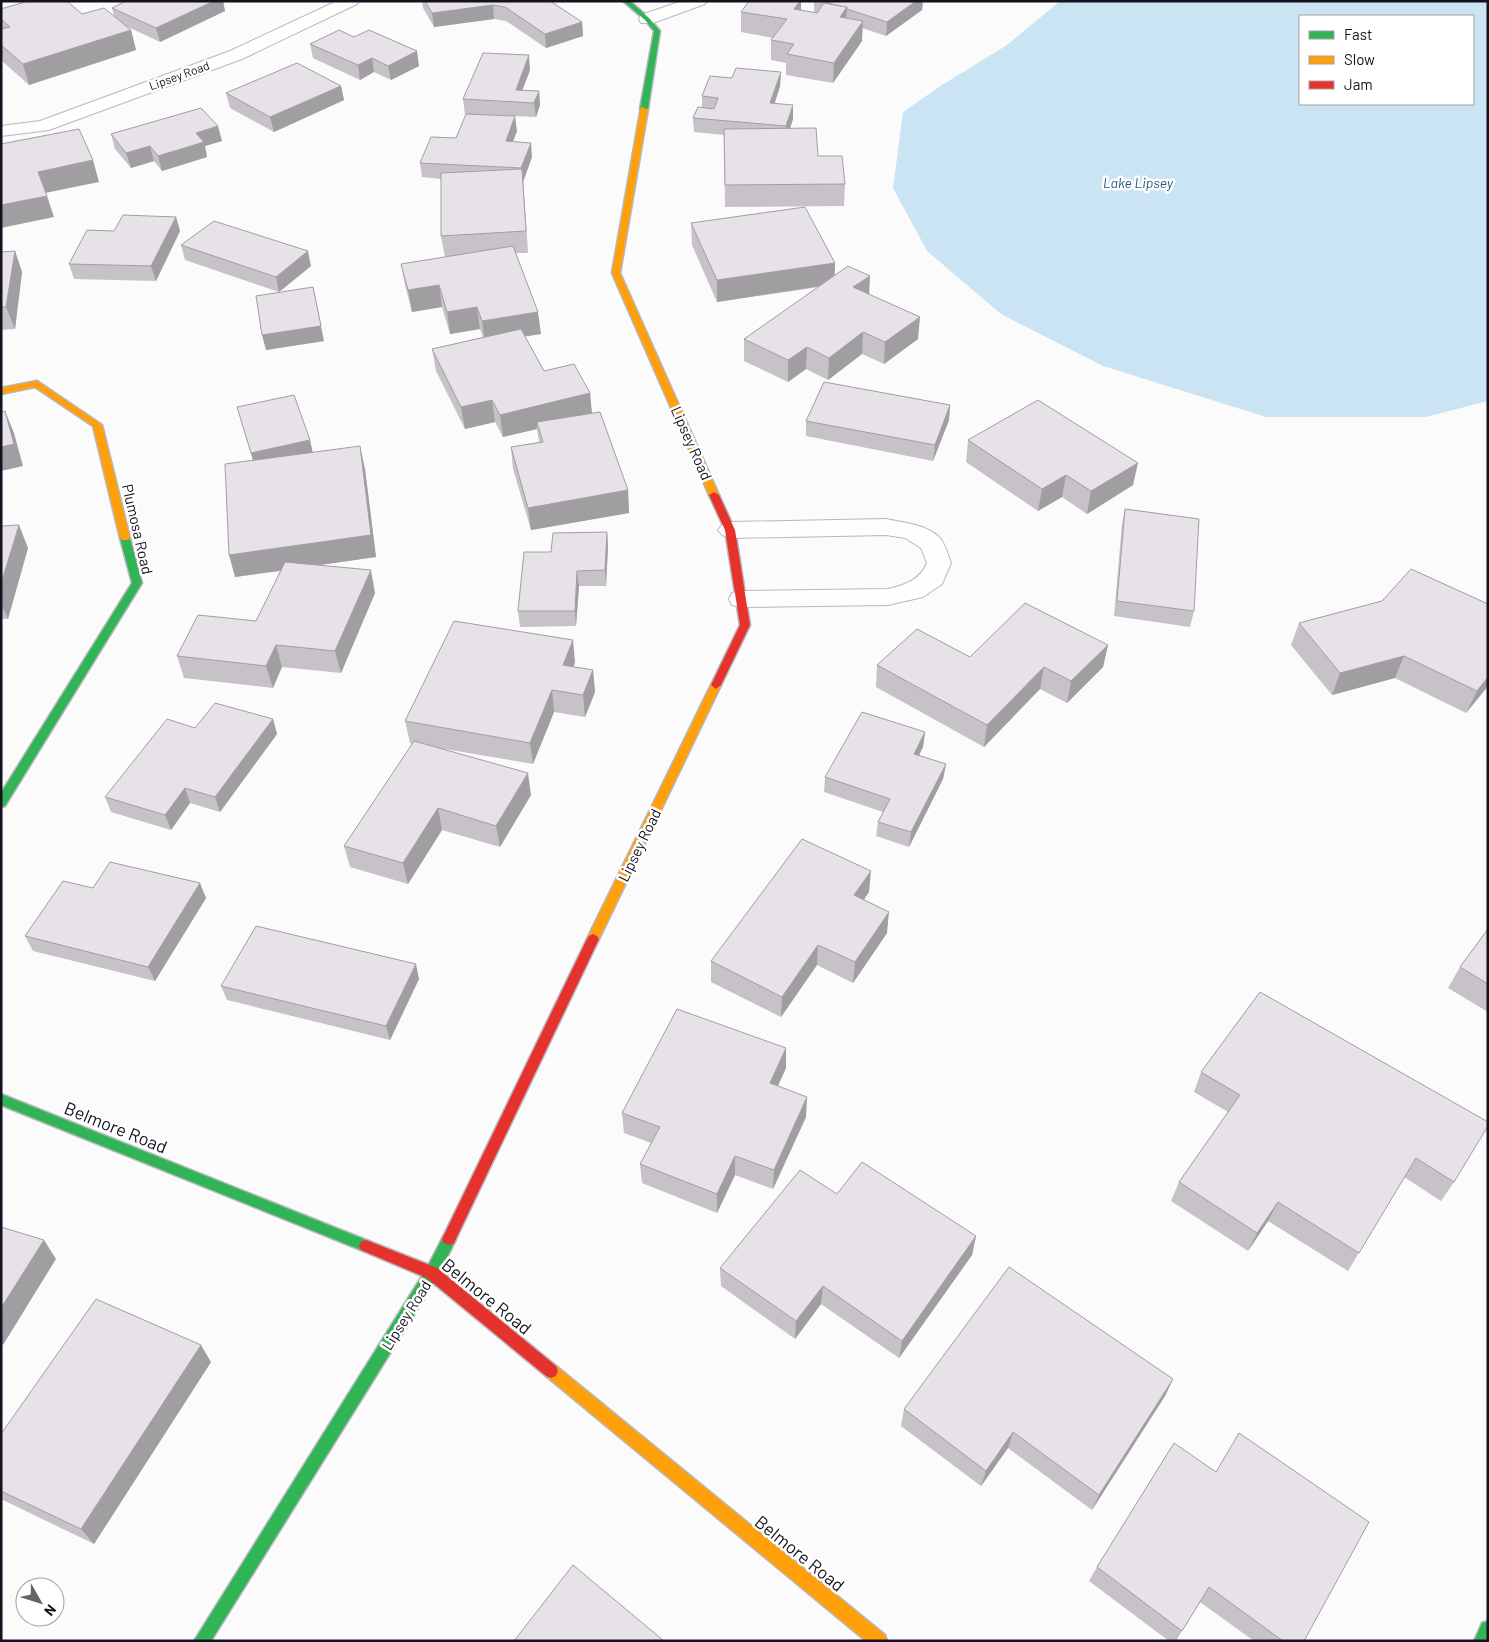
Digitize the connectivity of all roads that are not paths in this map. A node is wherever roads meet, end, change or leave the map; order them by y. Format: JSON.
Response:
{"nodes":[{"id":1,"x":351,"y":1,"type":"edge"},
{"id":2,"x":626,"y":1,"type":"edge"},
{"id":3,"x":699,"y":1,"type":"edge"},
{"id":4,"x":647,"y":18,"type":"junction"},
{"id":5,"x":1,"y":131,"type":"edge"},
{"id":6,"x":1,"y":390,"type":"edge"},
{"id":7,"x":730,"y":530,"type":"junction"},
{"id":8,"x":741,"y":599,"type":"junction"},
{"id":9,"x":1,"y":803,"type":"edge"},
{"id":10,"x":1,"y":1099,"type":"edge"},
{"id":11,"x":432,"y":1273,"type":"junction"},
{"id":12,"x":1488,"y":1629,"type":"edge"},
{"id":13,"x":202,"y":1641,"type":"edge"},
{"id":14,"x":879,"y":1641,"type":"edge"},
{"id":15,"x":1482,"y":1641,"type":"edge"}],
"edges":[{"from":1,"to":5,"type":"street","name":"Lipsey Road"},
{"from":2,"to":4,"type":"street","name":"Lipsey Road"},
{"from":3,"to":4,"type":"street"},
{"from":4,"to":7,"type":"street","name":"Lipsey Road"},
{"from":6,"to":9,"type":"street","name":"Plumosa Road"},
{"from":7,"to":8,"type":"street","name":"Lipsey Road"},
{"from":7,"to":8,"type":"street"},
{"from":8,"to":11,"type":"street","name":"Lipsey Road"},
{"from":10,"to":11,"type":"street","name":"Belmore Road"},
{"from":11,"to":13,"type":"street","name":"Lipsey Road"},
{"from":11,"to":14,"type":"street","name":"Belmore Road"},
{"from":12,"to":15,"type":"street"}]}
